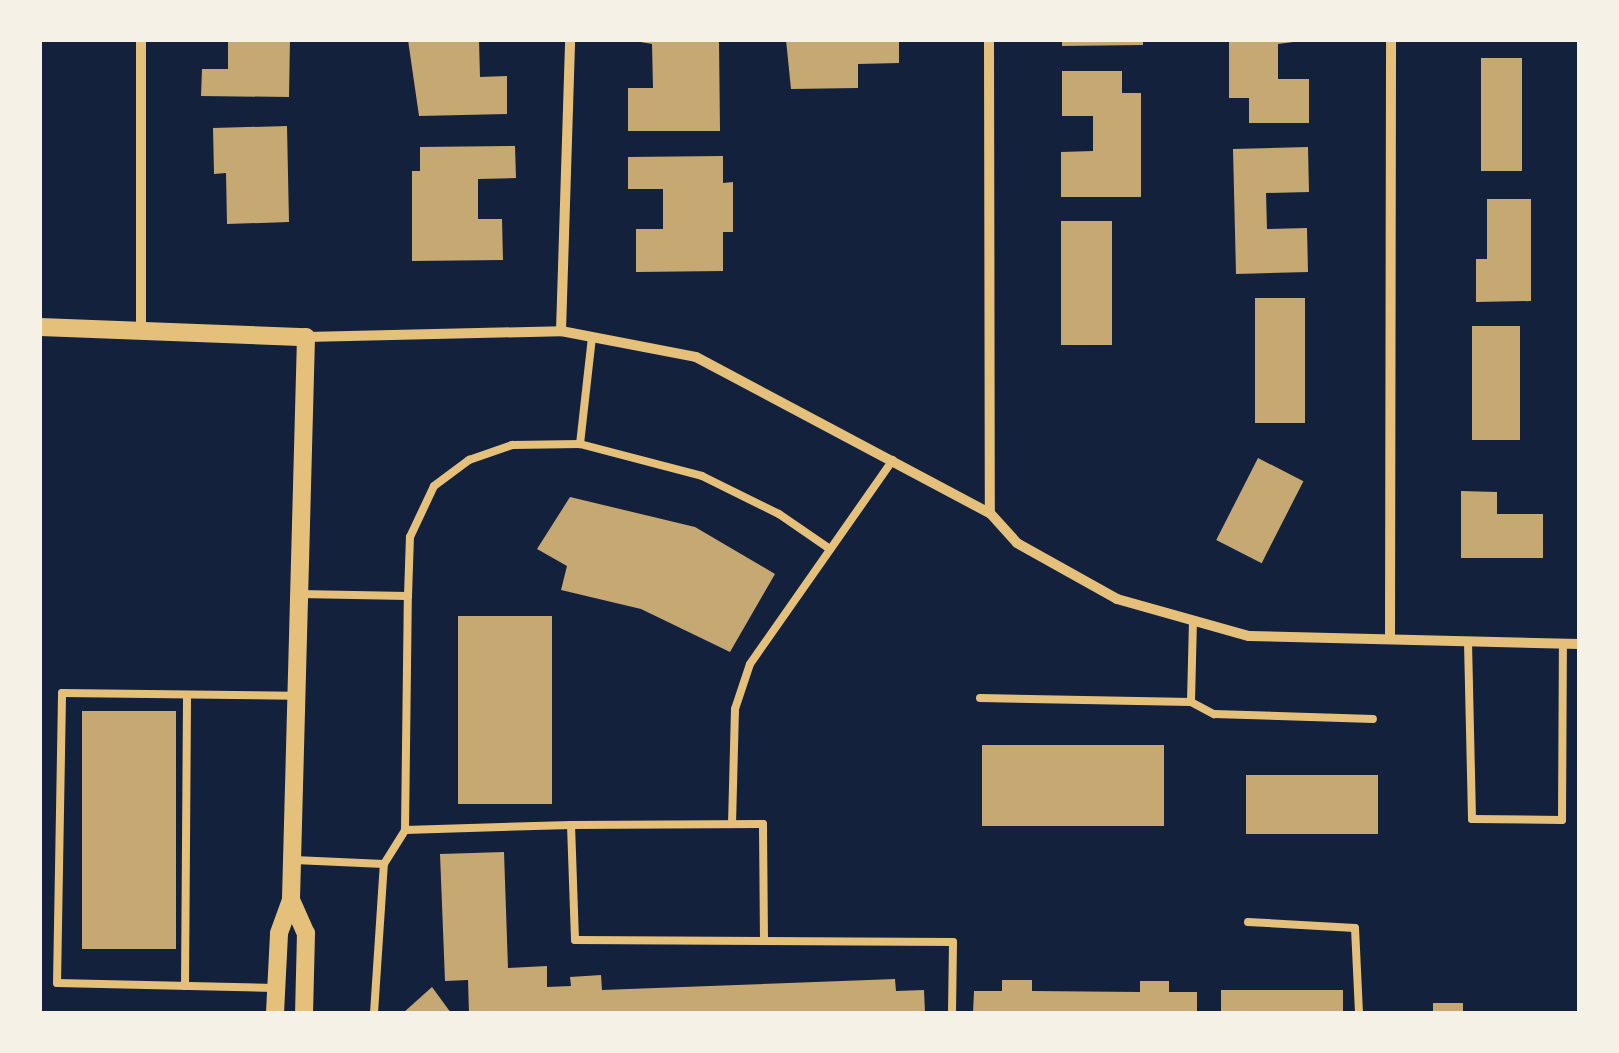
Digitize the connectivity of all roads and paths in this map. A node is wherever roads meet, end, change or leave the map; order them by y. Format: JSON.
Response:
{"nodes":[{"id":1,"x":140,"y":40,"type":"edge"},
{"id":2,"x":570,"y":40,"type":"edge"},
{"id":3,"x":989,"y":40,"type":"edge"},
{"id":4,"x":1391,"y":40,"type":"edge"},
{"id":5,"x":40,"y":327,"type":"edge"},
{"id":6,"x":140,"y":327,"type":"junction"},
{"id":7,"x":562,"y":331,"type":"junction"},
{"id":8,"x":306,"y":336,"type":"junction"},
{"id":9,"x":592,"y":337,"type":"junction"},
{"id":10,"x":580,"y":444,"type":"junction"},
{"id":11,"x":893,"y":460,"type":"junction"},
{"id":12,"x":990,"y":513,"type":"junction"},
{"id":13,"x":830,"y":549,"type":"junction"},
{"id":14,"x":298,"y":594,"type":"junction"},
{"id":15,"x":408,"y":596,"type":"junction"},
{"id":16,"x":1193,"y":620,"type":"junction"},
{"id":17,"x":1390,"y":636,"type":"junction"},
{"id":18,"x":1468,"y":642,"type":"junction"},
{"id":19,"x":1579,"y":644,"type":"edge"},
{"id":20,"x":1563,"y":648,"type":"junction"},
{"id":21,"x":188,"y":695,"type":"junction"},
{"id":22,"x":295,"y":696,"type":"junction"},
{"id":23,"x":980,"y":698,"type":"dead end"},
{"id":24,"x":1191,"y":702,"type":"junction"},
{"id":25,"x":1373,"y":719,"type":"dead end"},
{"id":26,"x":732,"y":824,"type":"junction"},
{"id":27,"x":571,"y":825,"type":"junction"},
{"id":28,"x":405,"y":830,"type":"junction"},
{"id":29,"x":290,"y":860,"type":"junction"},
{"id":30,"x":384,"y":864,"type":"junction"},
{"id":31,"x":291,"y":900,"type":"junction"},
{"id":32,"x":1248,"y":922,"type":"dead end"},
{"id":33,"x":764,"y":941,"type":"junction"},
{"id":34,"x":185,"y":986,"type":"junction"},
{"id":35,"x":276,"y":988,"type":"junction"},
{"id":36,"x":275,"y":1013,"type":"edge"},
{"id":37,"x":304,"y":1013,"type":"edge"},
{"id":38,"x":374,"y":1013,"type":"edge"},
{"id":39,"x":952,"y":1013,"type":"edge"},
{"id":40,"x":1358,"y":1013,"type":"edge"}],
"edges":[{"from":1,"to":6,"type":"street"},
{"from":2,"to":7,"type":"street"},
{"from":3,"to":12,"type":"street"},
{"from":4,"to":17,"type":"street"},
{"from":5,"to":6,"type":"street"},
{"from":6,"to":8,"type":"street"},
{"from":7,"to":8,"type":"street"},
{"from":7,"to":9,"type":"street"},
{"from":8,"to":14,"type":"street"},
{"from":9,"to":10,"type":"lane"},
{"from":9,"to":11,"type":"street"},
{"from":10,"to":13,"type":"lane"},
{"from":10,"to":15,"type":"lane"},
{"from":11,"to":12,"type":"street"},
{"from":11,"to":13,"type":"lane"},
{"from":12,"to":16,"type":"street"},
{"from":13,"to":26,"type":"lane"},
{"from":14,"to":15,"type":"lane"},
{"from":14,"to":22,"type":"street"},
{"from":15,"to":28,"type":"lane"},
{"from":16,"to":17,"type":"street"},
{"from":16,"to":24,"type":"lane"},
{"from":17,"to":18,"type":"street"},
{"from":18,"to":20,"type":"street"},
{"from":18,"to":20,"type":"lane"},
{"from":19,"to":20,"type":"street"},
{"from":21,"to":22,"type":"lane"},
{"from":21,"to":34,"type":"lane"},
{"from":21,"to":34,"type":"lane"},
{"from":22,"to":29,"type":"street"},
{"from":23,"to":24,"type":"lane"},
{"from":24,"to":25,"type":"lane"},
{"from":26,"to":27,"type":"lane"},
{"from":26,"to":33,"type":"lane"},
{"from":27,"to":28,"type":"lane"},
{"from":27,"to":33,"type":"lane"},
{"from":28,"to":30,"type":"lane"},
{"from":29,"to":30,"type":"lane"},
{"from":29,"to":31,"type":"street"},
{"from":30,"to":38,"type":"lane"},
{"from":31,"to":35,"type":"street"},
{"from":31,"to":37,"type":"street"},
{"from":32,"to":40,"type":"lane"},
{"from":33,"to":39,"type":"lane"},
{"from":34,"to":35,"type":"lane"},
{"from":35,"to":36,"type":"street"}]}
